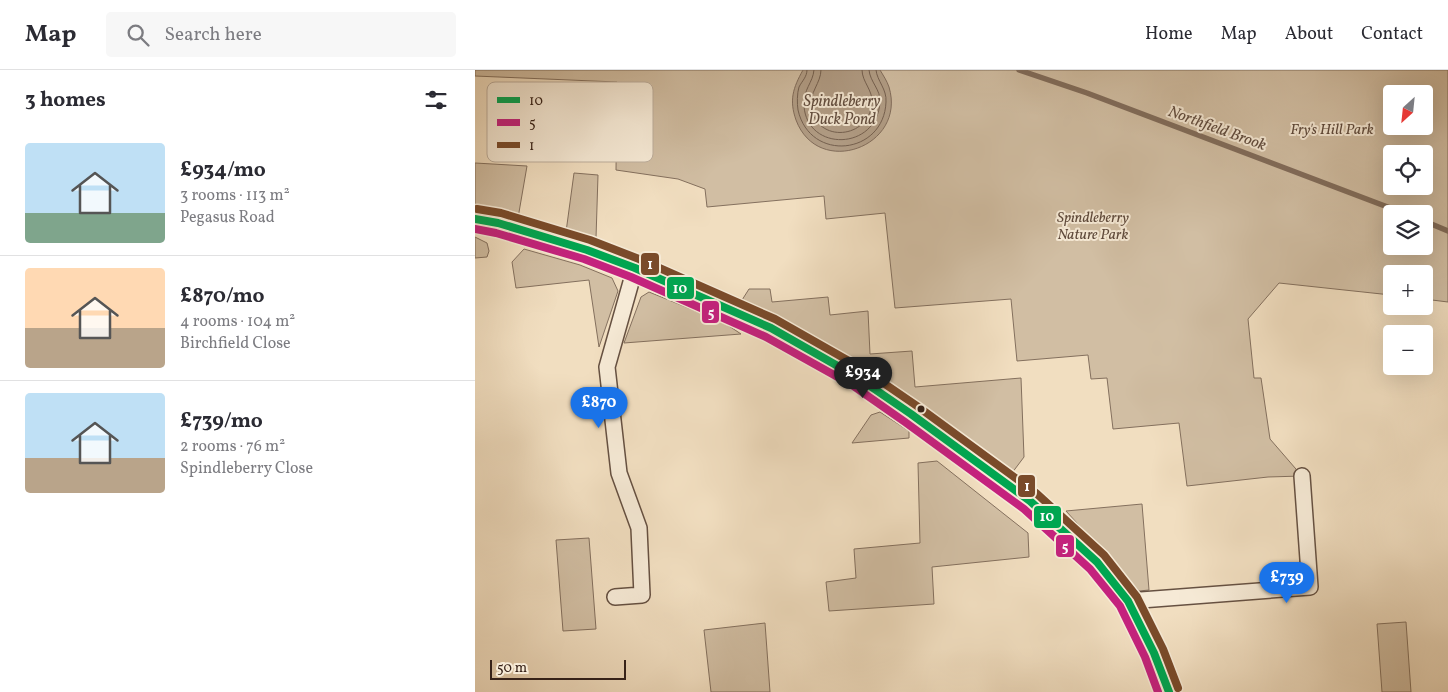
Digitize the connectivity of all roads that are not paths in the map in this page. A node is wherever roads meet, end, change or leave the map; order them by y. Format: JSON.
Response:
{"nodes":[{"id":1,"x":475,"y":219,"type":"edge"},
{"id":2,"x":635,"y":268,"type":"junction"},
{"id":3,"x":1302,"y":476,"type":"dead end"},
{"id":4,"x":615,"y":597,"type":"dead end"},
{"id":5,"x":1129,"y":601,"type":"junction"},
{"id":6,"x":1169,"y":692,"type":"edge"}],
"edges":[{"from":1,"to":2,"type":"street"},
{"from":2,"to":4,"type":"street"},
{"from":2,"to":5,"type":"street"},
{"from":3,"to":5,"type":"street"},
{"from":5,"to":6,"type":"street"}]}
